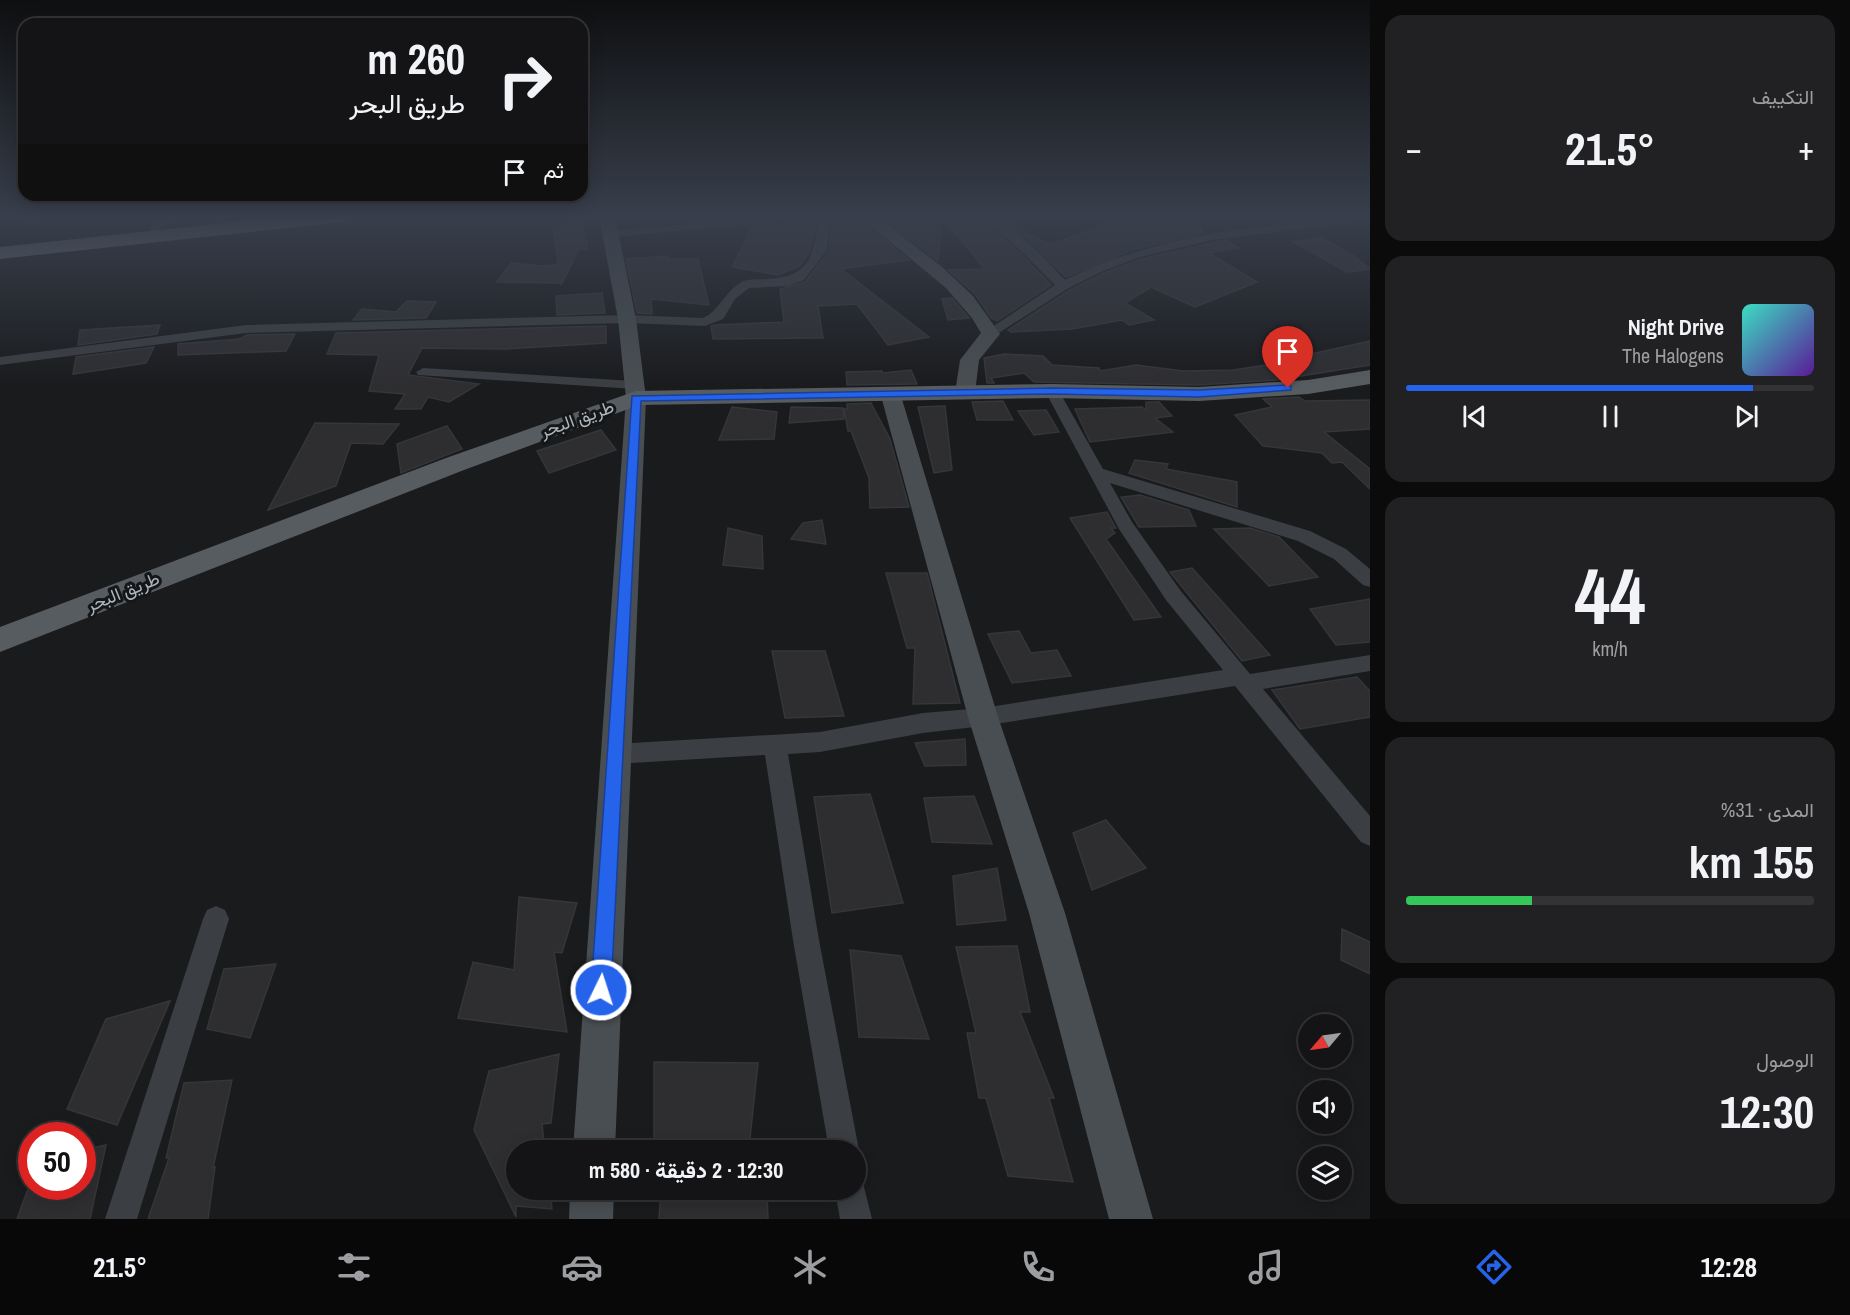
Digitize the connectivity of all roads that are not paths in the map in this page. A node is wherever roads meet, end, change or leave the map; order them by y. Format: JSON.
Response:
{"nodes":[{"id":1,"x":618,"y":273,"type":"edge"},
{"id":2,"x":803,"y":273,"type":"edge"},
{"id":3,"x":937,"y":273,"type":"edge"},
{"id":4,"x":1053,"y":273,"type":"edge"},
{"id":5,"x":1092,"y":273,"type":"edge"},
{"id":6,"x":1063,"y":285,"type":"junction"},
{"id":7,"x":627,"y":319,"type":"junction"},
{"id":8,"x":991,"y":334,"type":"junction"},
{"id":9,"x":0,"y":361,"type":"edge"},
{"id":10,"x":423,"y":372,"type":"dead end"},
{"id":11,"x":1370,"y":377,"type":"edge"},
{"id":12,"x":1052,"y":391,"type":"junction"},
{"id":13,"x":635,"y":392,"type":"junction"},
{"id":14,"x":965,"y":393,"type":"junction"},
{"id":15,"x":891,"y":396,"type":"junction"},
{"id":16,"x":1100,"y":474,"type":"junction"},
{"id":17,"x":1370,"y":580,"type":"edge"},
{"id":18,"x":0,"y":640,"type":"edge"},
{"id":19,"x":1370,"y":663,"type":"edge"},
{"id":20,"x":1244,"y":680,"type":"junction"},
{"id":21,"x":983,"y":717,"type":"junction"},
{"id":22,"x":775,"y":745,"type":"junction"},
{"id":23,"x":615,"y":754,"type":"junction"},
{"id":24,"x":1370,"y":834,"type":"edge"},
{"id":25,"x":216,"y":919,"type":"dead end"},
{"id":26,"x":595,"y":1140,"type":"edge"},
{"id":27,"x":842,"y":1140,"type":"edge"},
{"id":28,"x":592,"y":1200,"type":"edge"},
{"id":29,"x":852,"y":1200,"type":"edge"},
{"id":30,"x":121,"y":1219,"type":"edge"},
{"id":31,"x":591,"y":1219,"type":"edge"},
{"id":32,"x":856,"y":1219,"type":"edge"},
{"id":33,"x":1131,"y":1219,"type":"edge"}],
"edges":[{"from":1,"to":7,"type":"main road"},
{"from":2,"to":7,"type":"street"},
{"from":3,"to":8,"type":"main road"},
{"from":4,"to":6,"type":"street"},
{"from":5,"to":6,"type":"street"},
{"from":6,"to":8,"type":"street"},
{"from":7,"to":9,"type":"street"},
{"from":7,"to":13,"type":"main road"},
{"from":8,"to":14,"type":"main road"},
{"from":10,"to":13,"type":"street"},
{"from":11,"to":12,"type":"main road","name":"طريق البحر"},
{"from":12,"to":14,"type":"main road","name":"طريق البحر"},
{"from":12,"to":16,"type":"street"},
{"from":13,"to":15,"type":"main road","name":"طريق البحر"},
{"from":13,"to":18,"type":"main road","name":"طريق البحر"},
{"from":13,"to":23,"type":"main road"},
{"from":14,"to":15,"type":"main road","name":"طريق البحر"},
{"from":15,"to":21,"type":"main road"},
{"from":16,"to":17,"type":"street"},
{"from":16,"to":20,"type":"street"},
{"from":19,"to":20,"type":"street"},
{"from":20,"to":21,"type":"street"},
{"from":20,"to":24,"type":"street"},
{"from":21,"to":22,"type":"street"},
{"from":21,"to":33,"type":"main road"},
{"from":22,"to":23,"type":"street"},
{"from":22,"to":27,"type":"street"},
{"from":23,"to":26,"type":"main road"},
{"from":25,"to":30,"type":"street"},
{"from":28,"to":31,"type":"main road"},
{"from":29,"to":32,"type":"street"}]}
